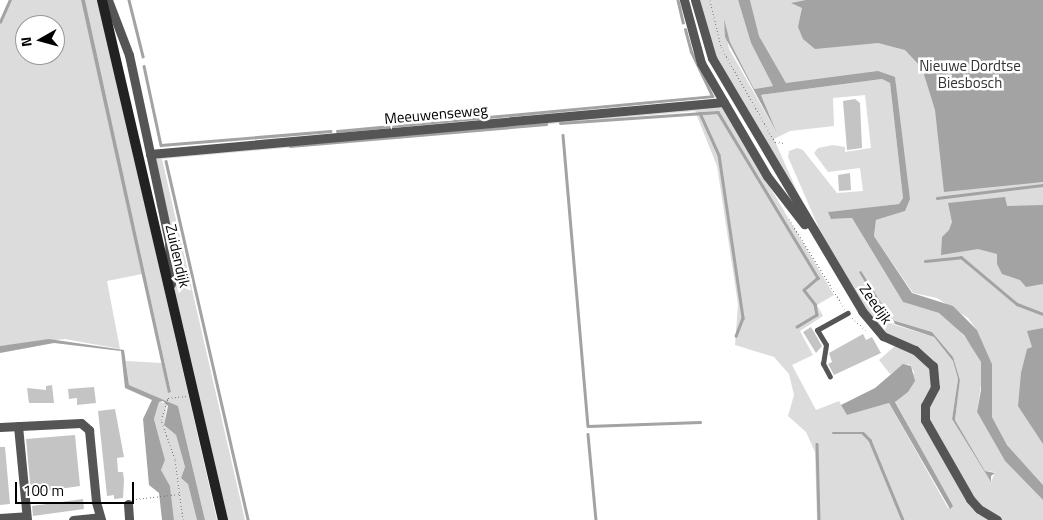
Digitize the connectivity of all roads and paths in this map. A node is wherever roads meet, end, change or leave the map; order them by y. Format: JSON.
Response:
{"nodes":[{"id":1,"x":102,"y":0,"type":"edge"},
{"id":2,"x":108,"y":0,"type":"edge"},
{"id":3,"x":684,"y":0,"type":"edge"},
{"id":4,"x":695,"y":0,"type":"edge"},
{"id":5,"x":710,"y":0,"type":"edge"},
{"id":6,"x":724,"y":102,"type":"junction"},
{"id":7,"x":786,"y":143,"type":"dead end"},
{"id":8,"x":150,"y":154,"type":"junction"},
{"id":9,"x":787,"y":216,"type":"dead end"},
{"id":10,"x":815,"y":234,"type":"junction"},
{"id":11,"x":172,"y":299,"type":"junction"},
{"id":12,"x":848,"y":313,"type":"junction"},
{"id":13,"x":883,"y":336,"type":"junction"},
{"id":14,"x":830,"y":377,"type":"dead end"},
{"id":15,"x":185,"y":396,"type":"dead end"},
{"id":16,"x":18,"y":426,"type":"junction"},
{"id":17,"x":0,"y":428,"type":"edge"},
{"id":18,"x":179,"y":494,"type":"junction"},
{"id":19,"x":128,"y":504,"type":"joint"},
{"id":20,"x":0,"y":518,"type":"edge"},
{"id":21,"x":26,"y":518,"type":"edge"},
{"id":22,"x":101,"y":519,"type":"edge"},
{"id":23,"x":73,"y":520,"type":"edge"},
{"id":24,"x":130,"y":520,"type":"edge"},
{"id":25,"x":183,"y":520,"type":"edge"},
{"id":26,"x":223,"y":520,"type":"edge"},
{"id":27,"x":996,"y":520,"type":"edge"}],
"edges":[{"from":1,"to":11,"type":"street","name":"Zuidendijk"},
{"from":2,"to":8,"type":"street"},
{"from":3,"to":6,"type":"street","name":"Zeedijk"},
{"from":4,"to":10,"type":"street","name":"Zeedijk"},
{"from":5,"to":7,"type":"path"},
{"from":6,"to":8,"type":"street","name":"Meeuwenseweg"},
{"from":6,"to":10,"type":"street","name":"Zeedijk"},
{"from":8,"to":11,"type":"street"},
{"from":9,"to":12,"type":"path"},
{"from":10,"to":13,"type":"street","name":"Zeedijk"},
{"from":11,"to":26,"type":"street","name":"Zuidendijk"},
{"from":12,"to":13,"type":"path"},
{"from":12,"to":14,"type":"lane"},
{"from":13,"to":27,"type":"street","name":"Zeedijk"},
{"from":15,"to":18,"type":"path"},
{"from":16,"to":17,"type":"street"},
{"from":16,"to":21,"type":"street"},
{"from":16,"to":22,"type":"street"},
{"from":18,"to":19,"type":"path"},
{"from":18,"to":25,"type":"path"},
{"from":19,"to":24,"type":"street"},
{"from":20,"to":21,"type":"street"},
{"from":22,"to":23,"type":"street"}]}
